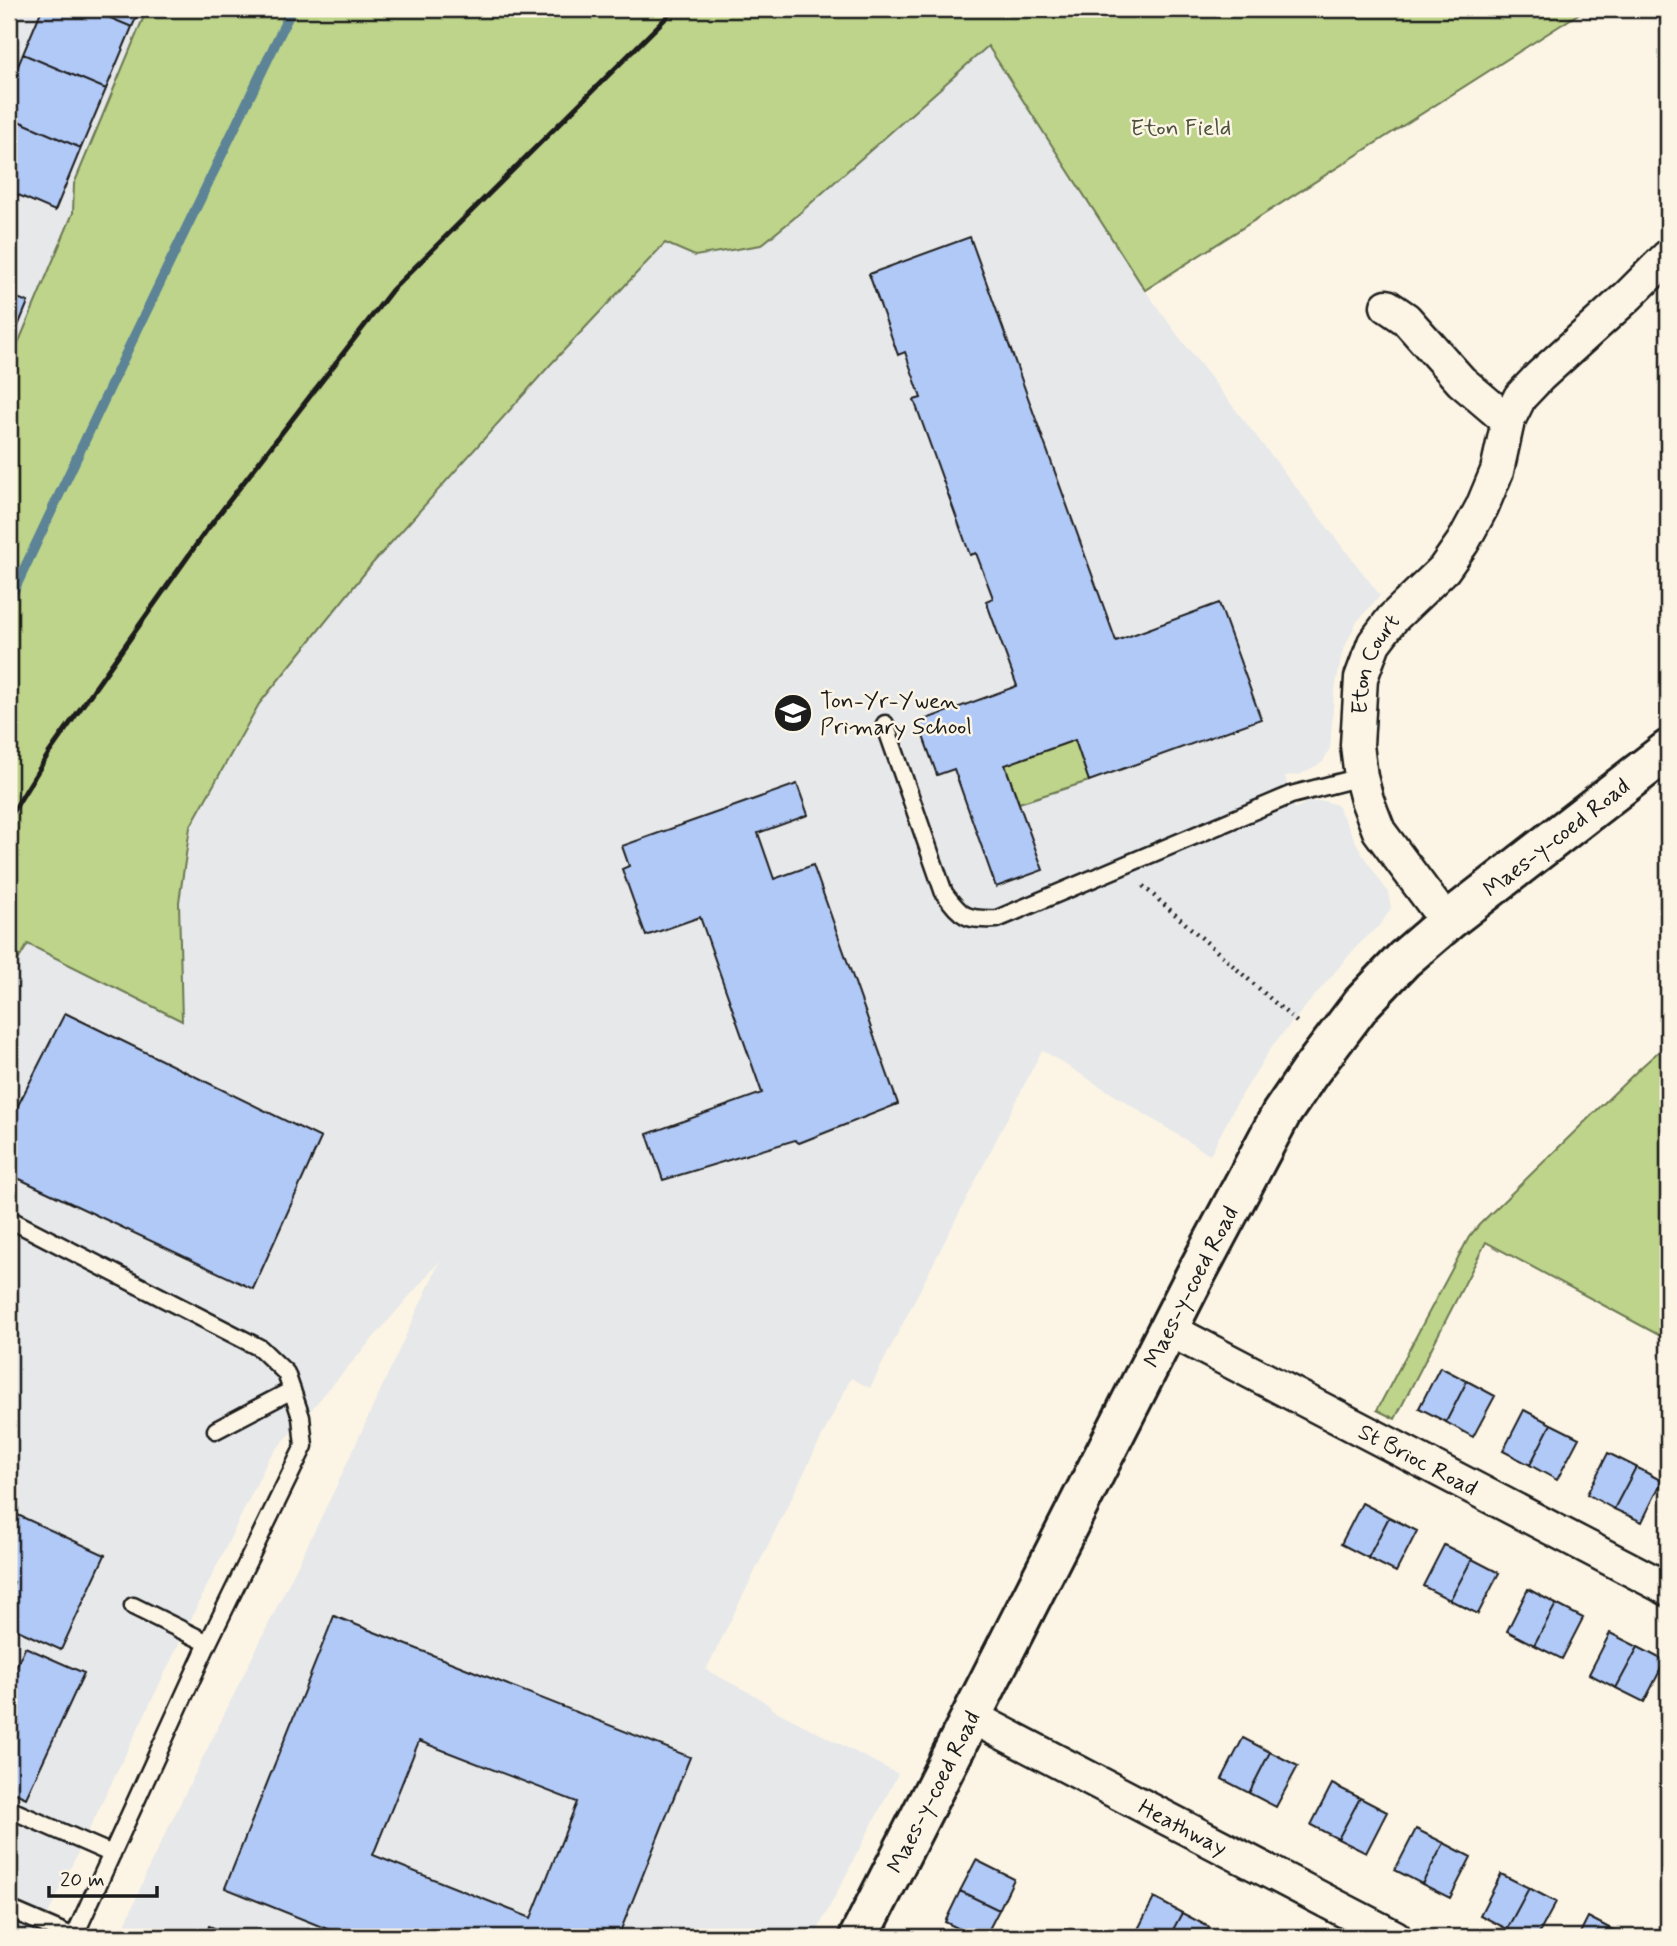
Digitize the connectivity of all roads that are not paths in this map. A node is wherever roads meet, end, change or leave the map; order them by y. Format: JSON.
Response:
{"nodes":[{"id":1,"x":1668,"y":256,"type":"edge"},
{"id":2,"x":1387,"y":306,"type":"dead end"},
{"id":3,"x":1508,"y":421,"type":"junction"},
{"id":4,"x":885,"y":724,"type":"dead end"},
{"id":5,"x":1668,"y":750,"type":"edge"},
{"id":6,"x":1361,"y":777,"type":"junction"},
{"id":7,"x":1448,"y":921,"type":"junction"},
{"id":8,"x":9,"y":1219,"type":"edge"},
{"id":9,"x":1168,"y":1329,"type":"junction"},
{"id":10,"x":292,"y":1390,"type":"junction"},
{"id":11,"x":216,"y":1430,"type":"dead end"},
{"id":12,"x":1668,"y":1589,"type":"edge"},
{"id":13,"x":133,"y":1606,"type":"dead end"},
{"id":14,"x":208,"y":1643,"type":"junction"},
{"id":15,"x":972,"y":1717,"type":"junction"},
{"id":16,"x":9,"y":1809,"type":"edge"},
{"id":17,"x":112,"y":1854,"type":"junction"},
{"id":18,"x":9,"y":1909,"type":"edge"},
{"id":19,"x":74,"y":1937,"type":"edge"},
{"id":20,"x":859,"y":1937,"type":"edge"},
{"id":21,"x":1395,"y":1937,"type":"edge"}],
"edges":[{"from":1,"to":3,"type":"street","name":"Eton Court"},
{"from":2,"to":3,"type":"street"},
{"from":3,"to":6,"type":"street","name":"Eton Court"},
{"from":4,"to":6,"type":"lane"},
{"from":5,"to":7,"type":"street","name":"Maes-y-coed Road"},
{"from":6,"to":7,"type":"street","name":"Eton Court"},
{"from":7,"to":9,"type":"street","name":"Maes-y-coed Road"},
{"from":8,"to":10,"type":"lane"},
{"from":9,"to":12,"type":"street","name":"St Brioc Road"},
{"from":9,"to":15,"type":"street","name":"Maes-y-coed Road"},
{"from":10,"to":11,"type":"lane"},
{"from":10,"to":14,"type":"lane"},
{"from":13,"to":14,"type":"lane"},
{"from":14,"to":17,"type":"lane"},
{"from":15,"to":20,"type":"street","name":"Maes-y-coed Road"},
{"from":15,"to":21,"type":"street","name":"Heathway"},
{"from":16,"to":17,"type":"lane"},
{"from":17,"to":19,"type":"lane"},
{"from":18,"to":19,"type":"lane"}]}
